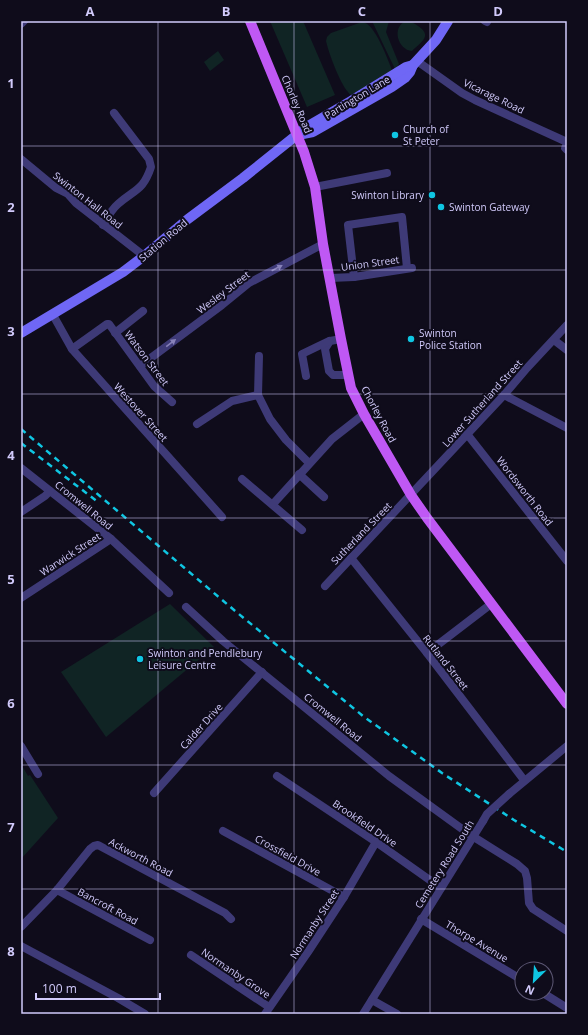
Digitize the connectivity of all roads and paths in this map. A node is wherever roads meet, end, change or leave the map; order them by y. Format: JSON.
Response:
{"nodes":[{"id":1,"x":24,"y":21,"type":"edge"},
{"id":2,"x":250,"y":21,"type":"edge"},
{"id":3,"x":448,"y":21,"type":"edge"},
{"id":4,"x":21,"y":24,"type":"edge"},
{"id":5,"x":415,"y":63,"type":"junction"},
{"id":6,"x":114,"y":113,"type":"dead end"},
{"id":7,"x":298,"y":135,"type":"junction"},
{"id":8,"x":567,"y":146,"type":"edge"},
{"id":9,"x":21,"y":159,"type":"edge"},
{"id":10,"x":387,"y":173,"type":"dead end"},
{"id":11,"x":315,"y":188,"type":"junction"},
{"id":12,"x":103,"y":225,"type":"junction"},
{"id":13,"x":324,"y":244,"type":"junction"},
{"id":14,"x":144,"y":256,"type":"junction"},
{"id":15,"x":354,"y":277,"type":"junction"},
{"id":16,"x":330,"y":278,"type":"junction"},
{"id":17,"x":143,"y":311,"type":"dead end"},
{"id":18,"x":53,"y":315,"type":"junction"},
{"id":19,"x":567,"y":325,"type":"edge"},
{"id":20,"x":21,"y":333,"type":"edge"},
{"id":21,"x":115,"y":333,"type":"junction"},
{"id":22,"x":341,"y":338,"type":"junction"},
{"id":23,"x":554,"y":340,"type":"junction"},
{"id":24,"x":330,"y":341,"type":"junction"},
{"id":25,"x":72,"y":349,"type":"junction"},
{"id":26,"x":567,"y":350,"type":"edge"},
{"id":27,"x":259,"y":356,"type":"dead end"},
{"id":28,"x":140,"y":366,"type":"junction"},
{"id":29,"x":348,"y":375,"type":"junction"},
{"id":30,"x":306,"y":376,"type":"dead end"},
{"id":31,"x":258,"y":395,"type":"junction"},
{"id":32,"x":504,"y":395,"type":"junction"},
{"id":33,"x":172,"y":402,"type":"dead end"},
{"id":34,"x":364,"y":414,"type":"junction"},
{"id":35,"x":197,"y":424,"type":"dead end"},
{"id":36,"x":567,"y":428,"type":"edge"},
{"id":37,"x":467,"y":434,"type":"junction"},
{"id":38,"x":309,"y":463,"type":"junction"},
{"id":39,"x":21,"y":468,"type":"edge"},
{"id":40,"x":299,"y":474,"type":"junction"},
{"id":41,"x":242,"y":479,"type":"dead end"},
{"id":42,"x":50,"y":491,"type":"junction"},
{"id":43,"x":411,"y":495,"type":"junction"},
{"id":44,"x":324,"y":497,"type":"dead end"},
{"id":45,"x":272,"y":504,"type":"junction"},
{"id":46,"x":21,"y":512,"type":"edge"},
{"id":47,"x":222,"y":517,"type":"dead end"},
{"id":48,"x":302,"y":530,"type":"dead end"},
{"id":49,"x":111,"y":539,"type":"junction"},
{"id":50,"x":351,"y":558,"type":"junction"},
{"id":51,"x":567,"y":561,"type":"edge"},
{"id":52,"x":326,"y":586,"type":"dead end"},
{"id":53,"x":169,"y":593,"type":"dead end"},
{"id":54,"x":21,"y":598,"type":"edge"},
{"id":55,"x":491,"y":604,"type":"junction"},
{"id":56,"x":186,"y":607,"type":"dead end"},
{"id":57,"x":427,"y":653,"type":"junction"},
{"id":58,"x":262,"y":672,"type":"junction"},
{"id":59,"x":567,"y":704,"type":"edge"},
{"id":60,"x":21,"y":746,"type":"edge"},
{"id":61,"x":567,"y":746,"type":"edge"},
{"id":62,"x":38,"y":774,"type":"dead end"},
{"id":63,"x":276,"y":776,"type":"dead end"},
{"id":64,"x":524,"y":780,"type":"junction"},
{"id":65,"x":154,"y":792,"type":"dead end"},
{"id":66,"x":223,"y":831,"type":"dead end"},
{"id":67,"x":473,"y":836,"type":"junction"},
{"id":68,"x":376,"y":842,"type":"junction"},
{"id":69,"x":441,"y":888,"type":"junction"},
{"id":70,"x":57,"y":890,"type":"junction"},
{"id":71,"x":344,"y":897,"type":"junction"},
{"id":72,"x":231,"y":919,"type":"dead end"},
{"id":73,"x":422,"y":919,"type":"junction"},
{"id":74,"x":21,"y":927,"type":"edge"},
{"id":75,"x":567,"y":931,"type":"edge"},
{"id":76,"x":150,"y":940,"type":"dead end"},
{"id":77,"x":21,"y":946,"type":"edge"},
{"id":78,"x":192,"y":955,"type":"dead end"},
{"id":79,"x":514,"y":975,"type":"edge"},
{"id":80,"x":372,"y":1000,"type":"junction"},
{"id":81,"x":554,"y":1000,"type":"edge"},
{"id":82,"x":567,"y":1008,"type":"edge"},
{"id":83,"x":267,"y":1010,"type":"edge"},
{"id":84,"x":145,"y":1014,"type":"edge"},
{"id":85,"x":363,"y":1014,"type":"edge"},
{"id":86,"x":397,"y":1014,"type":"edge"}],
"edges":[{"from":1,"to":4,"type":"street"},
{"from":2,"to":7,"type":"main road","name":"Chorley Road"},
{"from":3,"to":5,"type":"main road","name":"Partington Lane"},
{"from":5,"to":7,"type":"main road","name":"Partington Lane"},
{"from":5,"to":8,"type":"street","name":"Vicarage Road"},
{"from":6,"to":12,"type":"street"},
{"from":7,"to":11,"type":"main road","name":"Chorley Road"},
{"from":7,"to":14,"type":"main road","name":"Station Road"},
{"from":9,"to":12,"type":"street","name":"Swinton Hall Road"},
{"from":10,"to":11,"type":"street"},
{"from":11,"to":13,"type":"main road","name":"Chorley Road"},
{"from":12,"to":14,"type":"street","name":"Swinton Hall Road"},
{"from":13,"to":16,"type":"main road","name":"Chorley Road"},
{"from":28,"to":13,"type":"street","name":"Wesley Street","one_way":true},
{"from":14,"to":18,"type":"main road","name":"Station Road"},
{"from":15,"to":15,"type":"street","name":"Union Street"},
{"from":15,"to":16,"type":"street","name":"Union Street"},
{"from":16,"to":22,"type":"main road","name":"Chorley Road"},
{"from":17,"to":21,"type":"street"},
{"from":18,"to":20,"type":"main road","name":"Station Road"},
{"from":18,"to":25,"type":"street","name":"Westover Street"},
{"from":19,"to":23,"type":"street","name":"Lower Sutherland Street"},
{"from":21,"to":25,"type":"street","name":"Watson Street"},
{"from":21,"to":28,"type":"street","name":"Watson Street"},
{"from":22,"to":24,"type":"street"},
{"from":22,"to":29,"type":"main road","name":"Chorley Road"},
{"from":23,"to":26,"type":"street"},
{"from":23,"to":32,"type":"street","name":"Lower Sutherland Street"},
{"from":24,"to":29,"type":"street"},
{"from":24,"to":30,"type":"street"},
{"from":25,"to":47,"type":"street","name":"Westover Street"},
{"from":27,"to":31,"type":"street"},
{"from":28,"to":33,"type":"street","name":"Watson Street"},
{"from":29,"to":34,"type":"main road","name":"Chorley Road"},
{"from":31,"to":35,"type":"street"},
{"from":31,"to":38,"type":"street"},
{"from":32,"to":36,"type":"street"},
{"from":32,"to":37,"type":"street","name":"Lower Sutherland Street"},
{"from":34,"to":38,"type":"street"},
{"from":34,"to":43,"type":"main road","name":"Chorley Road"},
{"from":37,"to":43,"type":"street","name":"Lower Sutherland Street"},
{"from":37,"to":51,"type":"street","name":"Wordsworth Road"},
{"from":38,"to":40,"type":"street"},
{"from":39,"to":42,"type":"street","name":"Cromwell Road"},
{"from":40,"to":44,"type":"street"},
{"from":40,"to":45,"type":"street"},
{"from":41,"to":45,"type":"street"},
{"from":42,"to":46,"type":"street"},
{"from":42,"to":49,"type":"street","name":"Cromwell Road"},
{"from":43,"to":50,"type":"street","name":"Sutherland Street"},
{"from":43,"to":55,"type":"main road","name":"Chorley Road"},
{"from":45,"to":48,"type":"street"},
{"from":49,"to":53,"type":"street","name":"Cromwell Road"},
{"from":49,"to":54,"type":"street","name":"Warwick Street"},
{"from":50,"to":52,"type":"street","name":"Sutherland Street"},
{"from":50,"to":57,"type":"street","name":"Rutland Street"},
{"from":55,"to":57,"type":"street"},
{"from":55,"to":59,"type":"main road","name":"Chorley Road"},
{"from":56,"to":58,"type":"street","name":"Cromwell Road"},
{"from":57,"to":64,"type":"street","name":"Rutland Street"},
{"from":58,"to":65,"type":"street","name":"Calder Drive"},
{"from":58,"to":67,"type":"street","name":"Cromwell Road"},
{"from":60,"to":62,"type":"street"},
{"from":61,"to":64,"type":"street","name":"Cemetery Road South"},
{"from":63,"to":68,"type":"street","name":"Brookfield Drive"},
{"from":64,"to":67,"type":"street","name":"Cemetery Road South","bridge":true},
{"from":66,"to":71,"type":"street","name":"Crossfield Drive"},
{"from":67,"to":69,"type":"street","name":"Cemetery Road South"},
{"from":67,"to":75,"type":"street","name":"Cromwell Road"},
{"from":68,"to":69,"type":"street","name":"Brookfield Drive"},
{"from":68,"to":71,"type":"street","name":"Normanby Street"},
{"from":69,"to":73,"type":"street","name":"Cemetery Road South"},
{"from":70,"to":72,"type":"street","name":"Ackworth Road"},
{"from":70,"to":74,"type":"street","name":"Ackworth Road"},
{"from":70,"to":76,"type":"street","name":"Bancroft Road"},
{"from":71,"to":83,"type":"street","name":"Normanby Street"},
{"from":73,"to":79,"type":"street","name":"Thorpe Avenue"},
{"from":73,"to":80,"type":"street","name":"Cemetery Road South"},
{"from":77,"to":84,"type":"street"},
{"from":78,"to":83,"type":"street","name":"Normanby Grove"},
{"from":80,"to":85,"type":"street","name":"Cemetery Road South"},
{"from":80,"to":86,"type":"street"},
{"from":81,"to":82,"type":"street"}]}
